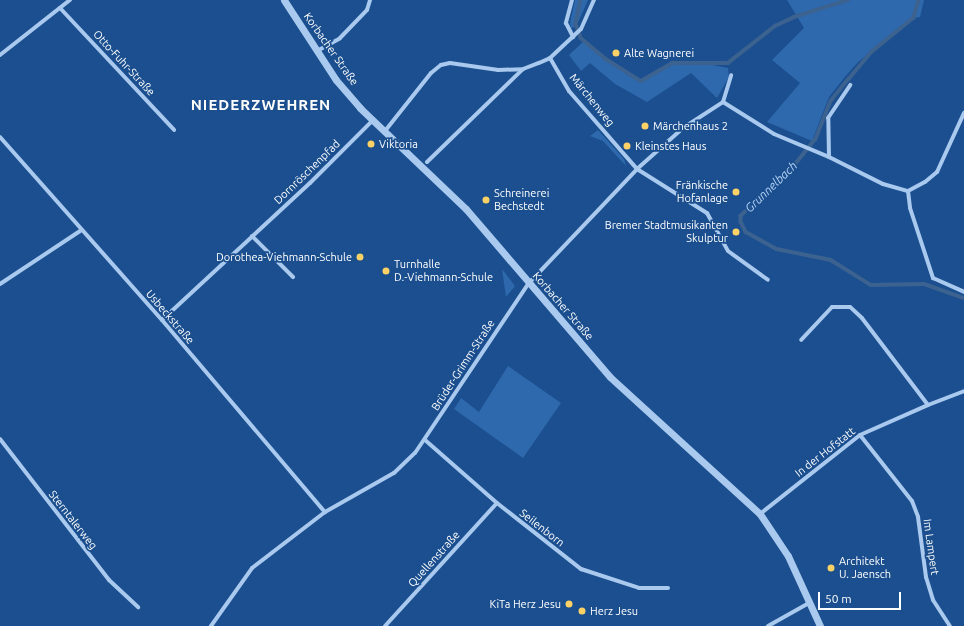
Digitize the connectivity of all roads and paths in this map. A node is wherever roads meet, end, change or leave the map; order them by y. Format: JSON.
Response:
{"nodes":[{"id":1,"x":70,"y":0,"type":"edge"},
{"id":2,"x":284,"y":0,"type":"edge"},
{"id":3,"x":370,"y":0,"type":"edge"},
{"id":4,"x":572,"y":0,"type":"edge"},
{"id":5,"x":594,"y":0,"type":"edge"},
{"id":6,"x":60,"y":8,"type":"junction"},
{"id":7,"x":574,"y":35,"type":"junction"},
{"id":8,"x":317,"y":52,"type":"junction"},
{"id":9,"x":0,"y":55,"type":"edge"},
{"id":10,"x":550,"y":58,"type":"junction"},
{"id":11,"x":522,"y":69,"type":"junction"},
{"id":12,"x":732,"y":75,"type":"dead end"},
{"id":13,"x":850,"y":85,"type":"dead end"},
{"id":14,"x":723,"y":102,"type":"junction"},
{"id":15,"x":964,"y":113,"type":"edge"},
{"id":16,"x":373,"y":120,"type":"junction"},
{"id":17,"x":174,"y":130,"type":"dead end"},
{"id":18,"x":385,"y":131,"type":"junction"},
{"id":19,"x":0,"y":137,"type":"edge"},
{"id":20,"x":829,"y":157,"type":"junction"},
{"id":21,"x":427,"y":162,"type":"dead end"},
{"id":22,"x":637,"y":169,"type":"junction"},
{"id":23,"x":908,"y":191,"type":"junction"},
{"id":24,"x":80,"y":231,"type":"junction"},
{"id":25,"x":252,"y":236,"type":"junction"},
{"id":26,"x":293,"y":277,"type":"dead end"},
{"id":27,"x":768,"y":280,"type":"dead end"},
{"id":28,"x":529,"y":283,"type":"junction"},
{"id":29,"x":0,"y":284,"type":"edge"},
{"id":30,"x":964,"y":292,"type":"edge"},
{"id":31,"x":162,"y":320,"type":"junction"},
{"id":32,"x":801,"y":340,"type":"dead end"},
{"id":33,"x":964,"y":391,"type":"edge"},
{"id":34,"x":928,"y":405,"type":"junction"},
{"id":35,"x":860,"y":435,"type":"junction"},
{"id":36,"x":0,"y":439,"type":"edge"},
{"id":37,"x":425,"y":440,"type":"junction"},
{"id":38,"x":497,"y":504,"type":"junction"},
{"id":39,"x":325,"y":512,"type":"junction"},
{"id":40,"x":760,"y":514,"type":"junction"},
{"id":41,"x":668,"y":588,"type":"dead end"},
{"id":42,"x":809,"y":603,"type":"junction"},
{"id":43,"x":138,"y":607,"type":"dead end"},
{"id":44,"x":210,"y":626,"type":"edge"},
{"id":45,"x":385,"y":626,"type":"edge"},
{"id":46,"x":768,"y":626,"type":"edge"},
{"id":47,"x":820,"y":626,"type":"edge"},
{"id":48,"x":950,"y":626,"type":"edge"}],
"edges":[{"from":1,"to":6,"type":"street"},
{"from":2,"to":8,"type":"street","name":"Korbacher Straße"},
{"from":3,"to":8,"type":"street"},
{"from":4,"to":7,"type":"street"},
{"from":5,"to":7,"type":"street"},
{"from":6,"to":9,"type":"street"},
{"from":6,"to":17,"type":"street","name":"Otto-Fuhr-Straße"},
{"from":7,"to":10,"type":"street"},
{"from":8,"to":16,"type":"street","name":"Korbacher Straße"},
{"from":10,"to":11,"type":"street"},
{"from":10,"to":22,"type":"street","name":"Märchenweg"},
{"from":11,"to":18,"type":"street"},
{"from":11,"to":21,"type":"street"},
{"from":12,"to":14,"type":"street"},
{"from":13,"to":20,"type":"street"},
{"from":14,"to":20,"type":"street"},
{"from":14,"to":22,"type":"street","name":"Brüder-Grimm-Straße"},
{"from":15,"to":23,"type":"street"},
{"from":16,"to":18,"type":"street","name":"Korbacher Straße"},
{"from":16,"to":25,"type":"street","name":"Dornröschenpfad"},
{"from":18,"to":28,"type":"street","name":"Korbacher Straße"},
{"from":19,"to":24,"type":"street","name":"Usbeckstraße"},
{"from":20,"to":23,"type":"street"},
{"from":22,"to":27,"type":"street","name":"Märchenweg"},
{"from":22,"to":28,"type":"street","name":"Brüder-Grimm-Straße"},
{"from":23,"to":30,"type":"street"},
{"from":24,"to":29,"type":"street"},
{"from":24,"to":31,"type":"street","name":"Usbeckstraße"},
{"from":25,"to":26,"type":"street"},
{"from":25,"to":31,"type":"street","name":"Dornröschenpfad"},
{"from":28,"to":37,"type":"street","name":"Brüder-Grimm-Straße"},
{"from":28,"to":40,"type":"street","name":"Korbacher Straße"},
{"from":31,"to":39,"type":"street","name":"Usbeckstraße"},
{"from":32,"to":34,"type":"street"},
{"from":33,"to":34,"type":"street","name":"In der Hofstatt"},
{"from":34,"to":35,"type":"street","name":"In der Hofstatt"},
{"from":35,"to":40,"type":"street","name":"In der Hofstatt"},
{"from":35,"to":48,"type":"street","name":"Im Lampert"},
{"from":36,"to":43,"type":"street","name":"Sterntalerweg"},
{"from":37,"to":38,"type":"street","name":"Seilenborn"},
{"from":37,"to":39,"type":"street","name":"Brüder-Grimm-Straße"},
{"from":38,"to":41,"type":"street","name":"Seilenborn"},
{"from":38,"to":45,"type":"street","name":"Quellenstraße"},
{"from":39,"to":44,"type":"street","name":"Brüder-Grimm-Straße"},
{"from":40,"to":42,"type":"street","name":"Korbacher Straße"},
{"from":42,"to":46,"type":"street"},
{"from":42,"to":47,"type":"street","name":"Korbacher Straße"}]}
